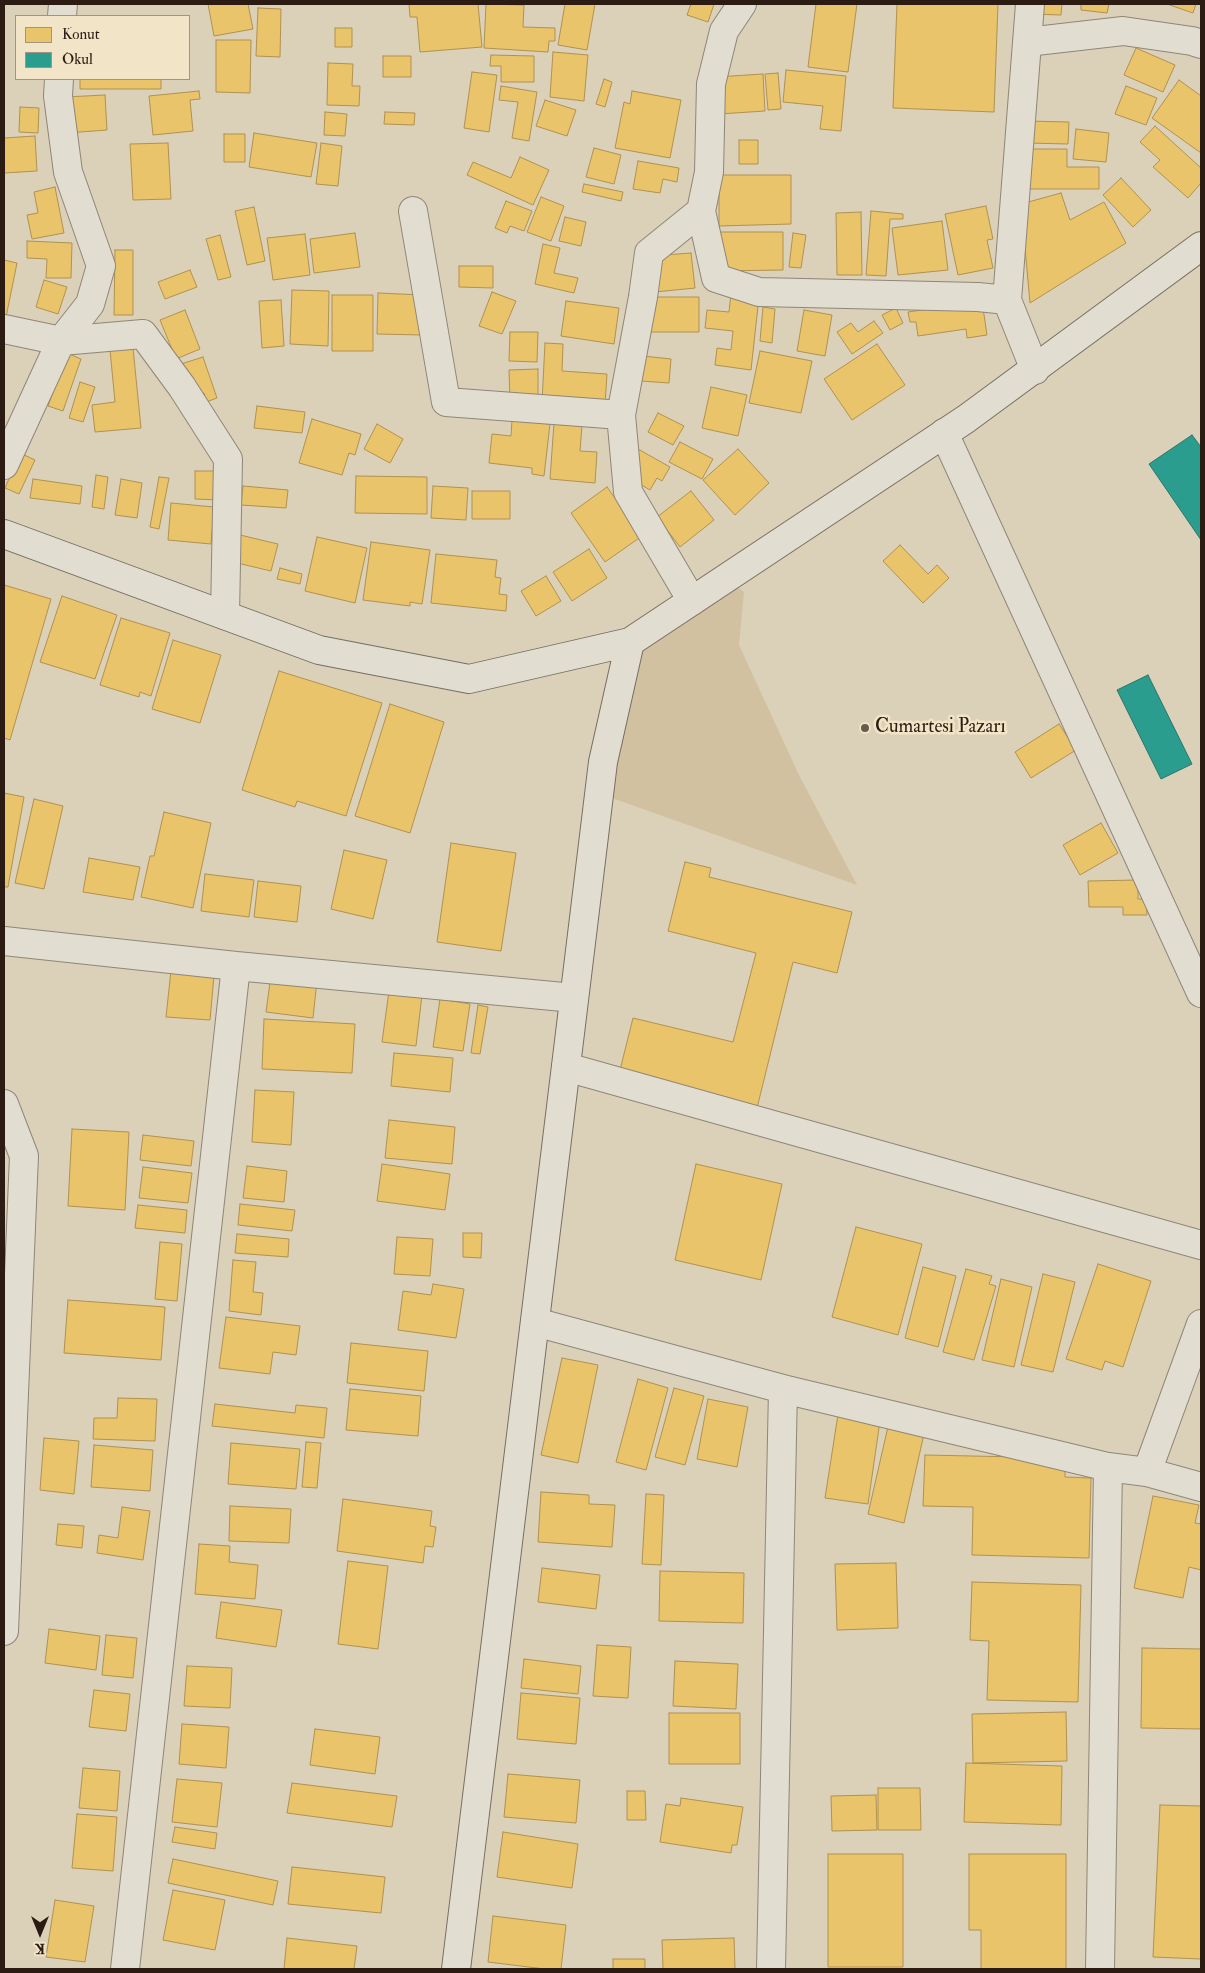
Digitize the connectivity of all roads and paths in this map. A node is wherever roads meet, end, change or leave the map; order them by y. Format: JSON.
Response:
{"nodes":[{"id":1,"x":742,"y":4,"type":"edge"},
{"id":2,"x":1030,"y":4,"type":"edge"},
{"id":3,"x":1027,"y":42,"type":"junction"},
{"id":4,"x":1201,"y":44,"type":"edge"},
{"id":5,"x":59,"y":80,"type":"edge"},
{"id":6,"x":701,"y":210,"type":"junction"},
{"id":7,"x":413,"y":211,"type":"dead end"},
{"id":8,"x":1201,"y":246,"type":"edge"},
{"id":9,"x":1007,"y":300,"type":"junction"},
{"id":10,"x":4,"y":329,"type":"edge"},
{"id":11,"x":61,"y":341,"type":"junction"},
{"id":12,"x":1035,"y":370,"type":"junction"},
{"id":13,"x":621,"y":415,"type":"junction"},
{"id":14,"x":944,"y":433,"type":"junction"},
{"id":15,"x":4,"y":465,"type":"edge"},
{"id":16,"x":4,"y":534,"type":"edge"},
{"id":17,"x":692,"y":601,"type":"junction"},
{"id":18,"x":225,"y":615,"type":"junction"},
{"id":19,"x":630,"y":642,"type":"junction"},
{"id":20,"x":4,"y":941,"type":"edge"},
{"id":21,"x":236,"y":966,"type":"junction"},
{"id":22,"x":1201,"y":993,"type":"edge"},
{"id":23,"x":574,"y":998,"type":"junction"},
{"id":24,"x":566,"y":1067,"type":"junction"},
{"id":25,"x":4,"y":1104,"type":"edge"},
{"id":26,"x":1201,"y":1245,"type":"edge"},
{"id":27,"x":535,"y":1322,"type":"junction"},
{"id":28,"x":1201,"y":1324,"type":"edge"},
{"id":29,"x":783,"y":1389,"type":"junction"},
{"id":30,"x":8,"y":1425,"type":"edge"},
{"id":31,"x":1108,"y":1467,"type":"junction"},
{"id":32,"x":1147,"y":1472,"type":"junction"},
{"id":33,"x":1201,"y":1487,"type":"edge"},
{"id":34,"x":4,"y":1631,"type":"edge"},
{"id":35,"x":125,"y":1969,"type":"edge"},
{"id":36,"x":456,"y":1969,"type":"edge"},
{"id":37,"x":771,"y":1969,"type":"edge"},
{"id":38,"x":1100,"y":1969,"type":"edge"}],
"edges":[{"from":1,"to":6,"type":"street"},
{"from":2,"to":3,"type":"street"},
{"from":3,"to":4,"type":"street"},
{"from":3,"to":9,"type":"street"},
{"from":5,"to":11,"type":"street"},
{"from":6,"to":9,"type":"street"},
{"from":6,"to":13,"type":"street"},
{"from":7,"to":13,"type":"street"},
{"from":8,"to":12,"type":"street"},
{"from":9,"to":12,"type":"street"},
{"from":10,"to":11,"type":"street"},
{"from":11,"to":15,"type":"street"},
{"from":11,"to":18,"type":"street"},
{"from":12,"to":14,"type":"street"},
{"from":13,"to":17,"type":"street"},
{"from":14,"to":17,"type":"street"},
{"from":14,"to":22,"type":"street"},
{"from":16,"to":18,"type":"street"},
{"from":17,"to":19,"type":"street"},
{"from":18,"to":19,"type":"street"},
{"from":19,"to":23,"type":"street"},
{"from":20,"to":21,"type":"street"},
{"from":21,"to":23,"type":"street"},
{"from":21,"to":35,"type":"street"},
{"from":23,"to":24,"type":"street"},
{"from":24,"to":26,"type":"street"},
{"from":24,"to":27,"type":"street"},
{"from":25,"to":30,"type":"street"},
{"from":27,"to":29,"type":"street"},
{"from":27,"to":36,"type":"street"},
{"from":28,"to":32,"type":"street"},
{"from":29,"to":31,"type":"street"},
{"from":29,"to":37,"type":"street"},
{"from":30,"to":34,"type":"street"},
{"from":31,"to":32,"type":"street"},
{"from":31,"to":38,"type":"street"},
{"from":32,"to":33,"type":"street"}]}
